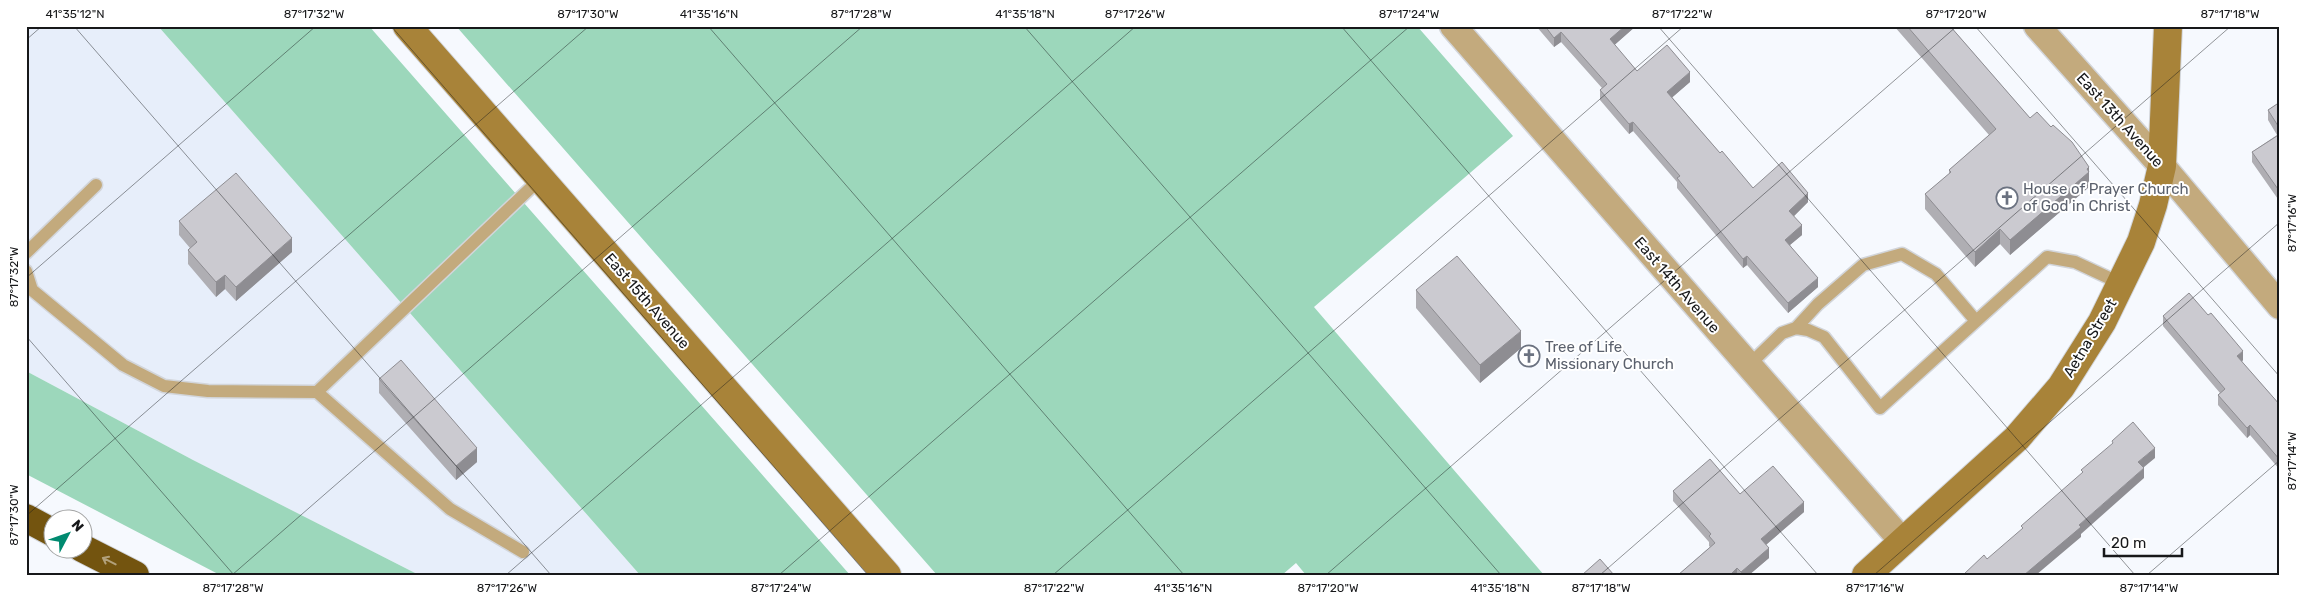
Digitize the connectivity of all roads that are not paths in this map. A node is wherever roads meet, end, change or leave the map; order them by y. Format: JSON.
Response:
{"nodes":[{"id":1,"x":407,"y":26,"type":"edge"},
{"id":2,"x":1453,"y":26,"type":"edge"},
{"id":3,"x":2037,"y":26,"type":"edge"},
{"id":4,"x":2168,"y":26,"type":"edge"},
{"id":5,"x":2162,"y":166,"type":"junction"},
{"id":6,"x":540,"y":179,"type":"junction"},
{"id":7,"x":96,"y":185,"type":"dead end"},
{"id":8,"x":26,"y":254,"type":"edge"},
{"id":9,"x":26,"y":271,"type":"edge"},
{"id":10,"x":2122,"y":284,"type":"junction"},
{"id":11,"x":2280,"y":306,"type":"edge"},
{"id":12,"x":1976,"y":321,"type":"junction"},
{"id":13,"x":1796,"y":328,"type":"junction"},
{"id":14,"x":1748,"y":366,"type":"junction"},
{"id":15,"x":316,"y":392,"type":"junction"},
{"id":16,"x":26,"y":518,"type":"edge"},
{"id":17,"x":42,"y":527,"type":"edge"},
{"id":18,"x":1903,"y":542,"type":"junction"},
{"id":19,"x":523,"y":552,"type":"dead end"},
{"id":20,"x":92,"y":553,"type":"edge"},
{"id":21,"x":135,"y":575,"type":"edge"},
{"id":22,"x":887,"y":575,"type":"edge"},
{"id":23,"x":1866,"y":575,"type":"edge"}],
"edges":[{"from":1,"to":6,"type":"street","name":"East 15th Avenue"},
{"from":2,"to":14,"type":"street","name":"East 14th Avenue"},
{"from":3,"to":5,"type":"street","name":"East 13th Avenue"},
{"from":4,"to":5,"type":"street","name":"Aetna Street"},
{"from":5,"to":10,"type":"street","name":"Aetna Street"},
{"from":5,"to":11,"type":"street","name":"East 13th Avenue"},
{"from":6,"to":15,"type":"lane"},
{"from":6,"to":22,"type":"street","name":"East 15th Avenue"},
{"from":7,"to":8,"type":"lane"},
{"from":9,"to":15,"type":"lane"},
{"from":10,"to":12,"type":"lane"},
{"from":10,"to":18,"type":"street","name":"Aetna Street"},
{"from":12,"to":13,"type":"lane"},
{"from":12,"to":13,"type":"lane"},
{"from":13,"to":14,"type":"lane"},
{"from":14,"to":18,"type":"street","name":"East 14th Avenue"},
{"from":15,"to":19,"type":"lane"},
{"from":16,"to":17,"type":"highway"},
{"from":18,"to":23,"type":"street","name":"Aetna Street"},
{"from":21,"to":20,"type":"highway","one_way":true}]}
